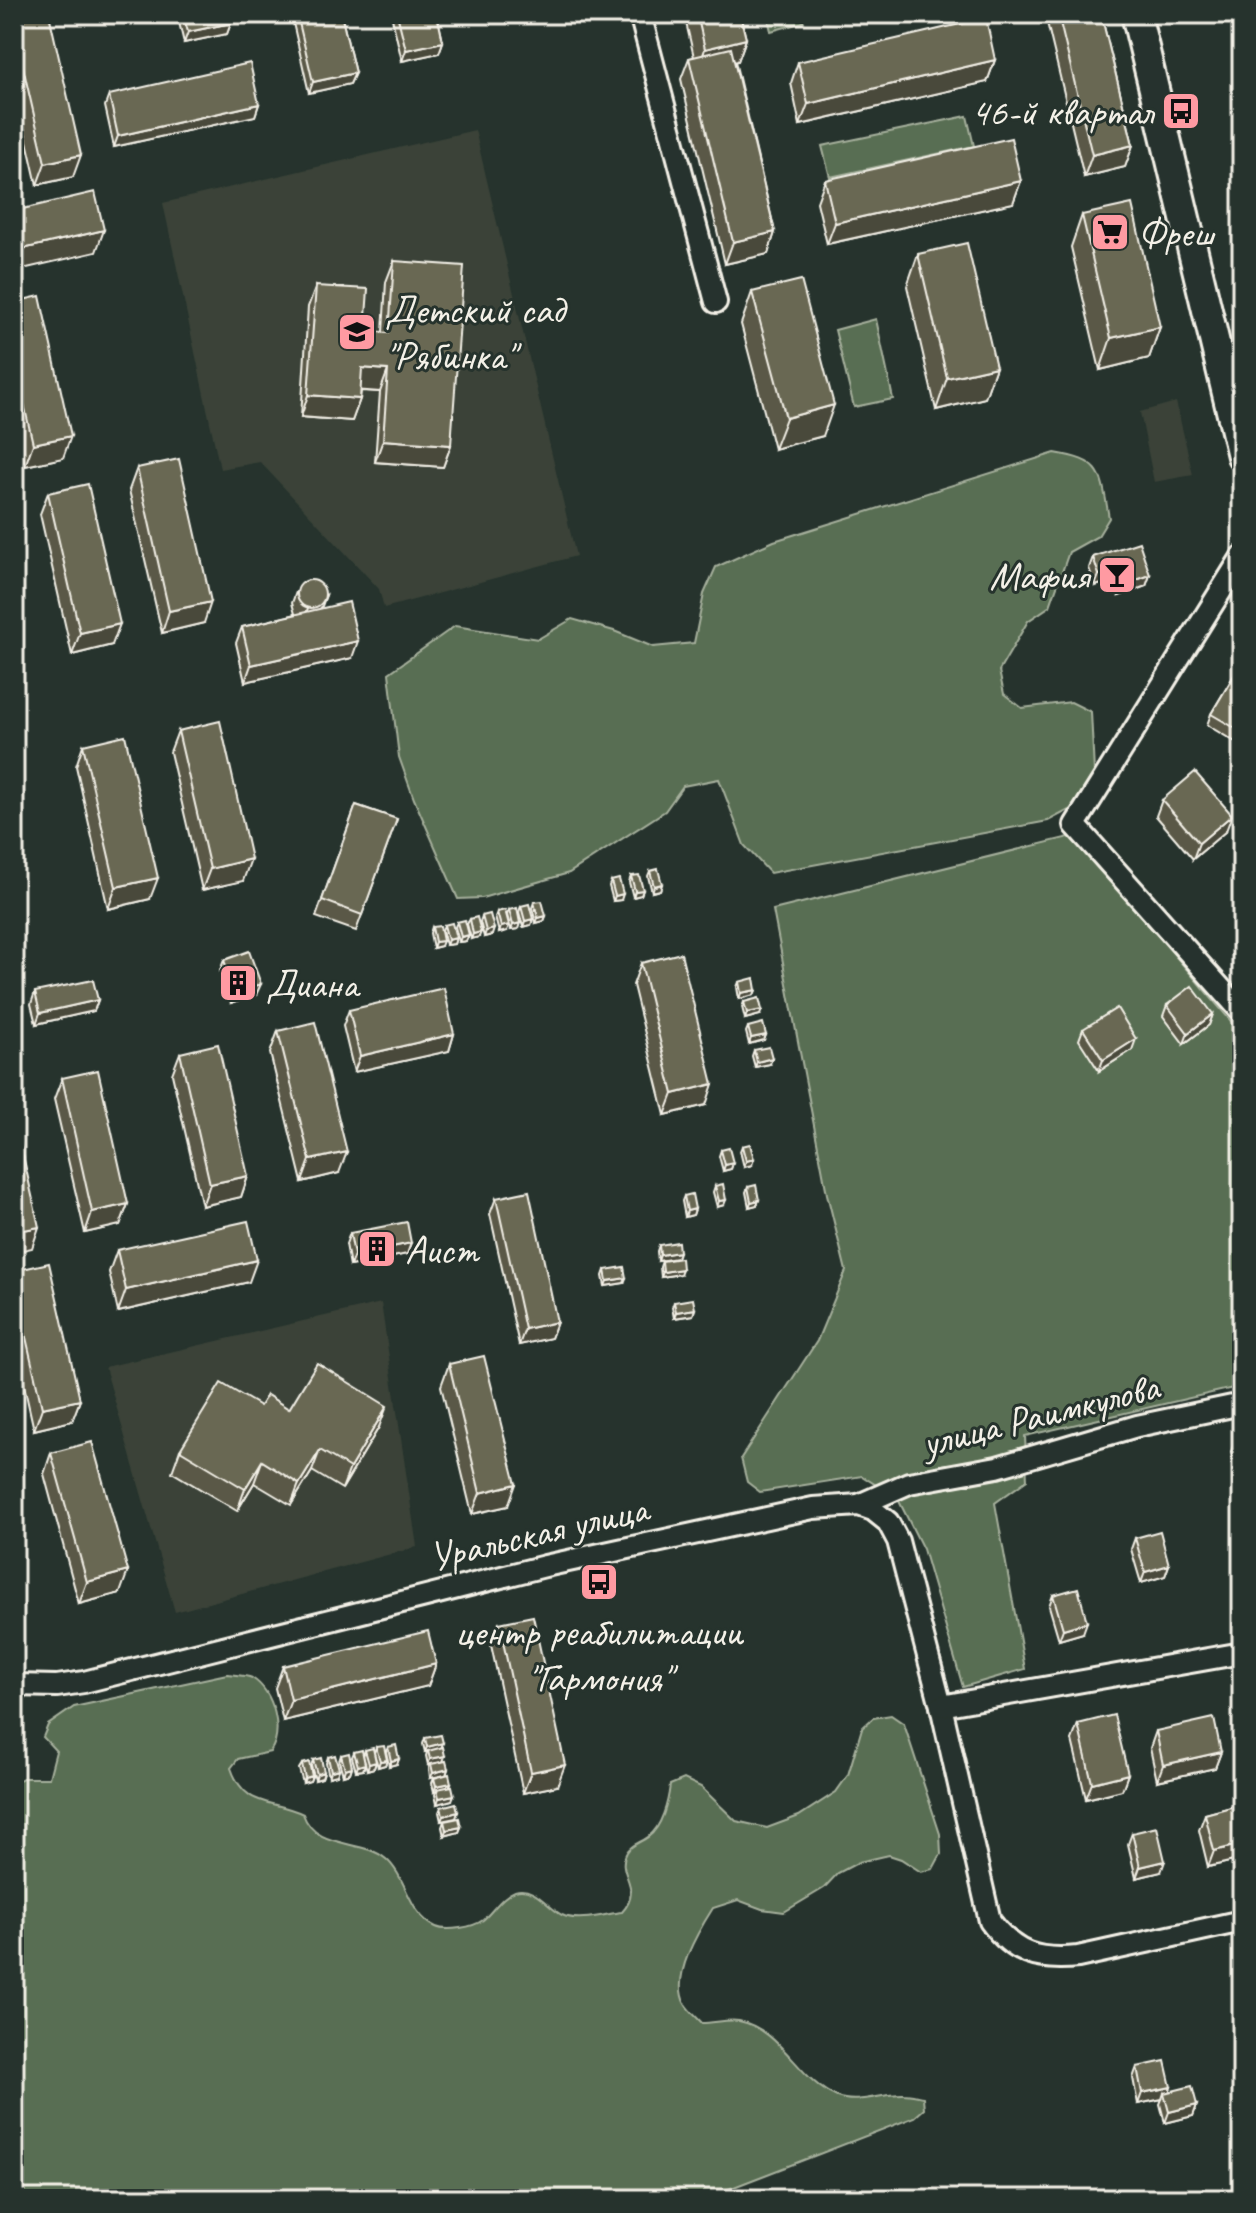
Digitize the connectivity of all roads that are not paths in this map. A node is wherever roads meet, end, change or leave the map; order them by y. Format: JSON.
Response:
{"nodes":[{"id":1,"x":640,"y":14,"type":"edge"},
{"id":2,"x":1136,"y":14,"type":"edge"},
{"id":3,"x":716,"y":302,"type":"dead end"},
{"id":4,"x":1242,"y":456,"type":"edge"},
{"id":5,"x":1242,"y":557,"type":"edge"},
{"id":6,"x":1242,"y":1012,"type":"edge"},
{"id":7,"x":1242,"y":1404,"type":"edge"},
{"id":8,"x":859,"y":1505,"type":"junction"},
{"id":9,"x":1242,"y":1653,"type":"edge"},
{"id":10,"x":14,"y":1685,"type":"edge"},
{"id":11,"x":941,"y":1706,"type":"junction"},
{"id":12,"x":1242,"y":1921,"type":"edge"}],
"edges":[{"from":1,"to":3,"type":"street"},
{"from":2,"to":4,"type":"street"},
{"from":5,"to":6,"type":"street"},
{"from":7,"to":8,"type":"street","name":"улица Раимкулова"},
{"from":8,"to":10,"type":"street","name":"Уральская улица"},
{"from":8,"to":11,"type":"street"},
{"from":9,"to":11,"type":"street"},
{"from":11,"to":12,"type":"street"}]}
